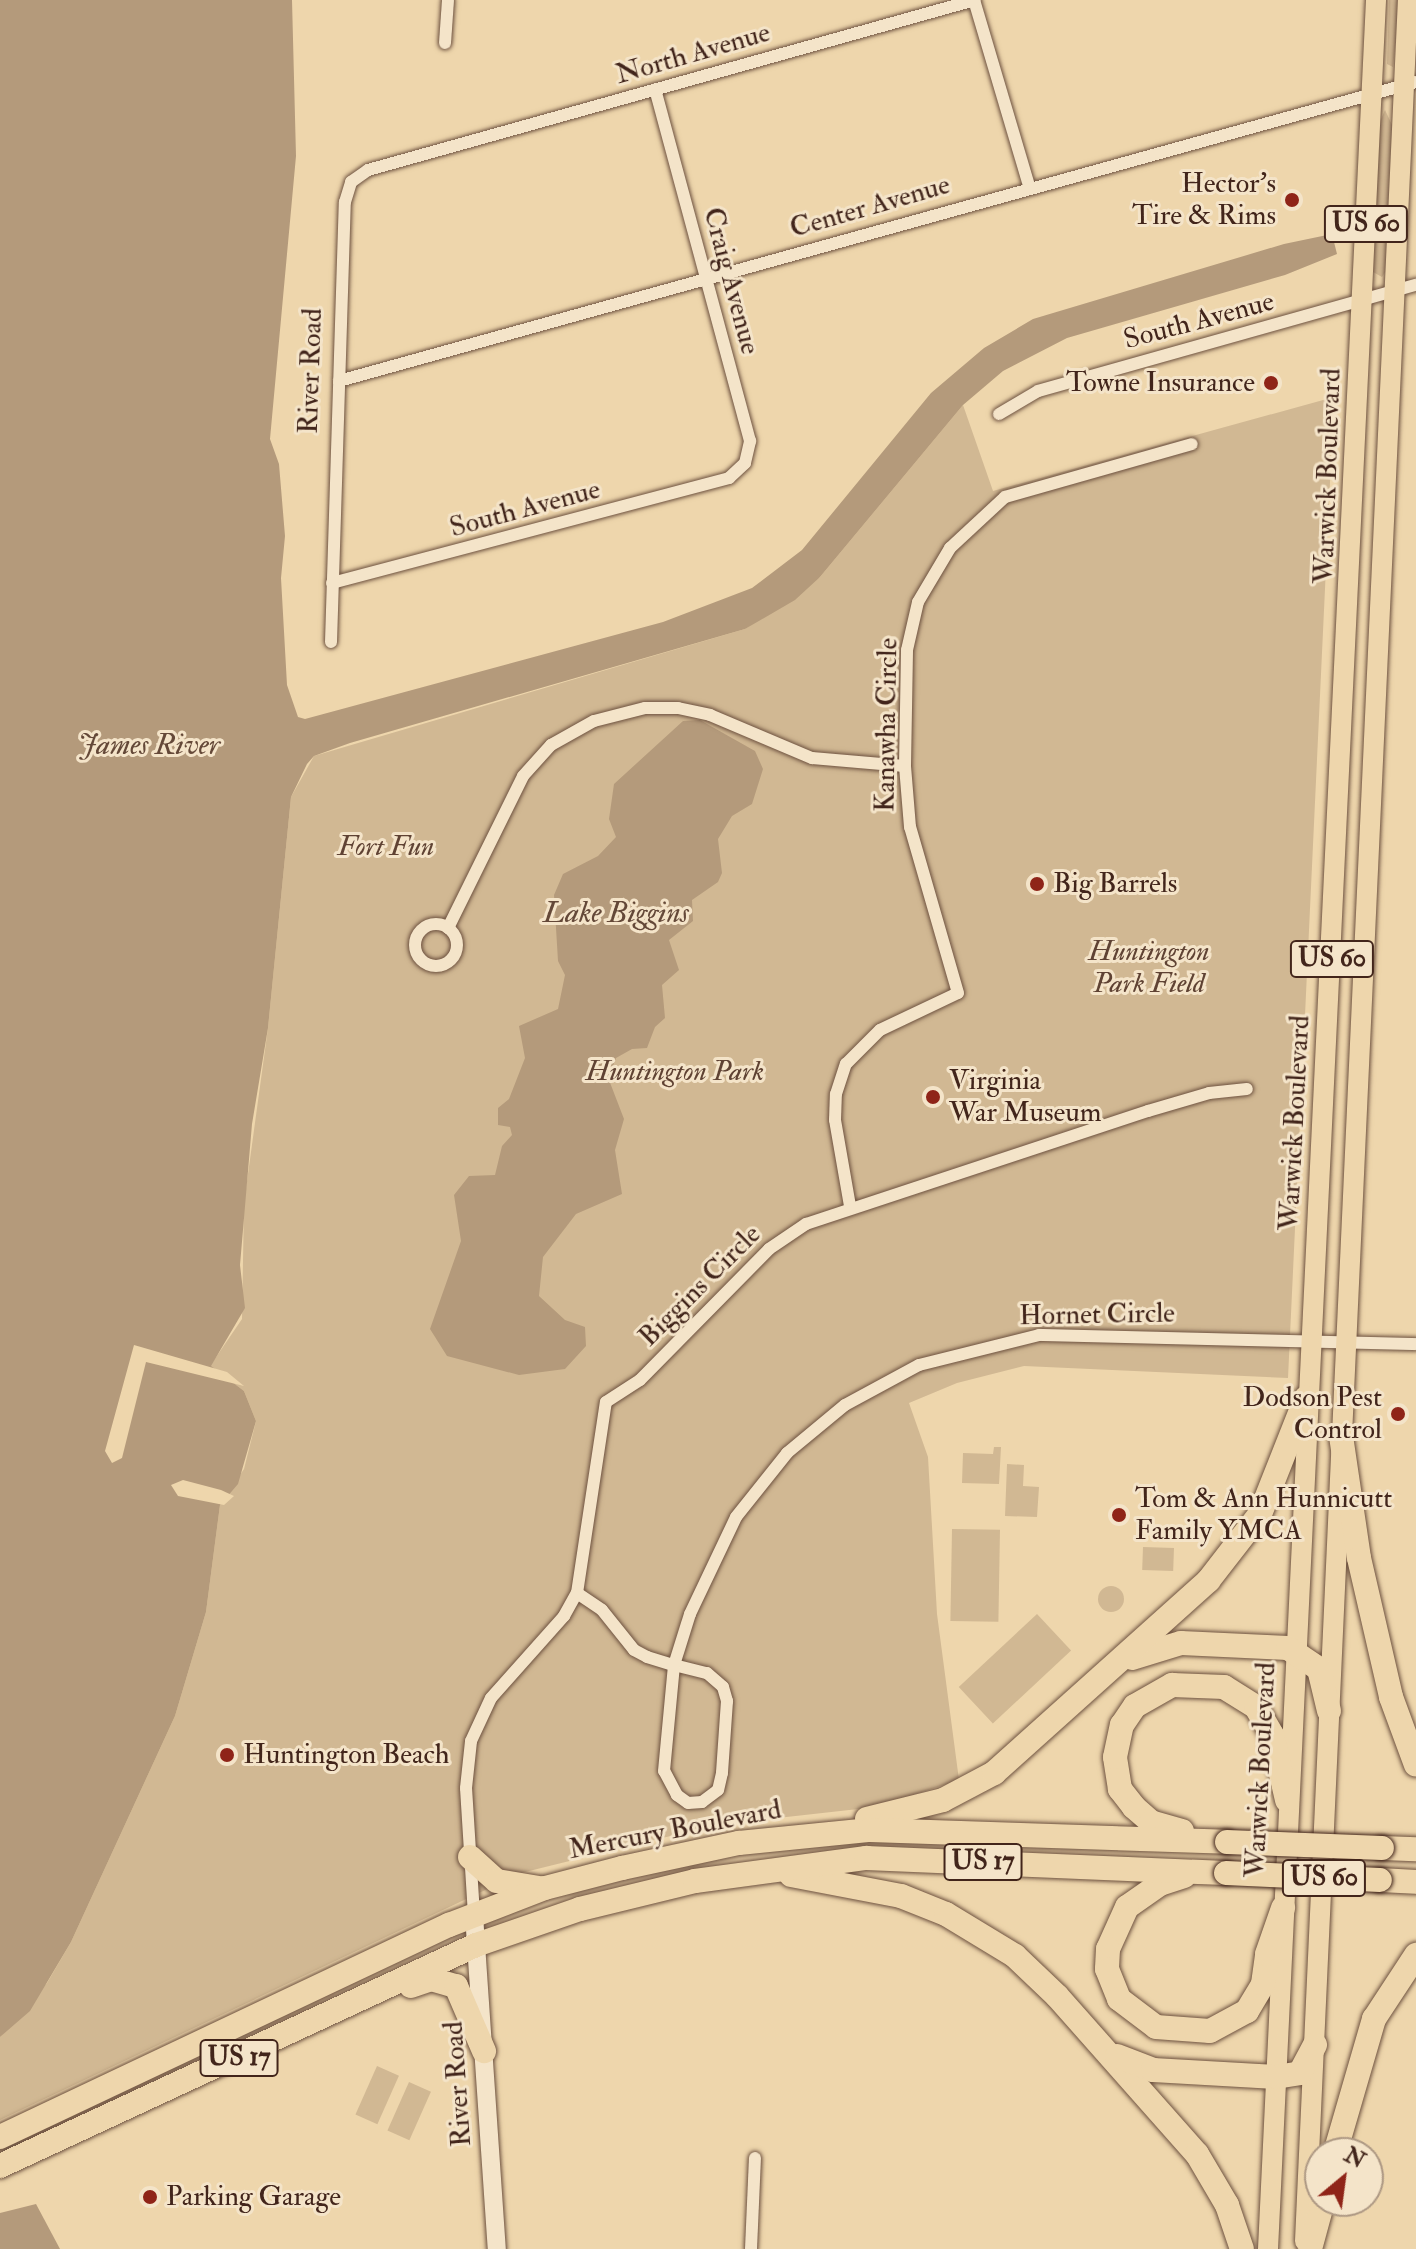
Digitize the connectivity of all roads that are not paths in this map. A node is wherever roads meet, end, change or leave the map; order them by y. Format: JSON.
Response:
{"nodes":[{"id":1,"x":448,"y":0,"type":"edge"},
{"id":2,"x":974,"y":0,"type":"edge"},
{"id":3,"x":1376,"y":0,"type":"edge"},
{"id":4,"x":1408,"y":0,"type":"edge"},
{"id":5,"x":445,"y":43,"type":"dead end"},
{"id":6,"x":1410,"y":84,"type":"edge"},
{"id":7,"x":655,"y":90,"type":"junction"},
{"id":8,"x":1372,"y":94,"type":"junction"},
{"id":9,"x":425,"y":154,"type":"joint"},
{"id":10,"x":1029,"y":186,"type":"junction"},
{"id":11,"x":706,"y":279,"type":"junction"},
{"id":12,"x":1416,"y":285,"type":"edge"},
{"id":13,"x":1394,"y":292,"type":"junction"},
{"id":14,"x":1363,"y":300,"type":"junction"},
{"id":15,"x":339,"y":381,"type":"junction"},
{"id":16,"x":999,"y":414,"type":"dead end"},
{"id":17,"x":1192,"y":444,"type":"dead end"},
{"id":18,"x":729,"y":478,"type":"joint"},
{"id":19,"x":1351,"y":578,"type":"junction"},
{"id":20,"x":1383,"y":578,"type":"junction"},
{"id":21,"x":332,"y":583,"type":"junction"},
{"id":22,"x":331,"y":642,"type":"dead end"},
{"id":23,"x":1344,"y":736,"type":"junction"},
{"id":24,"x":1375,"y":739,"type":"junction"},
{"id":25,"x":905,"y":766,"type":"junction"},
{"id":26,"x":448,"y":928,"type":"dead end"},
{"id":27,"x":1247,"y":1089,"type":"dead end"},
{"id":28,"x":1324,"y":1120,"type":"junction"},
{"id":29,"x":1356,"y":1122,"type":"junction"},
{"id":30,"x":850,"y":1206,"type":"junction"},
{"id":31,"x":1311,"y":1341,"type":"junction"},
{"id":32,"x":1345,"y":1341,"type":"junction"},
{"id":33,"x":1416,"y":1344,"type":"edge"},
{"id":34,"x":1306,"y":1398,"type":"junction"},
{"id":35,"x":1341,"y":1436,"type":"junction"},
{"id":36,"x":577,"y":1593,"type":"junction"},
{"id":37,"x":1295,"y":1650,"type":"junction"},
{"id":38,"x":1118,"y":1663,"type":"junction"},
{"id":39,"x":674,"y":1665,"type":"junction"},
{"id":40,"x":1329,"y":1711,"type":"junction"},
{"id":41,"x":1416,"y":1765,"type":"edge"},
{"id":42,"x":1287,"y":1800,"type":"junction"},
{"id":43,"x":811,"y":1835,"type":"junction"},
{"id":44,"x":1227,"y":1842,"type":"junction"},
{"id":45,"x":1416,"y":1849,"type":"edge"},
{"id":46,"x":470,"y":1857,"type":"junction"},
{"id":47,"x":741,"y":1871,"type":"junction"},
{"id":48,"x":1214,"y":1873,"type":"junction"},
{"id":49,"x":1416,"y":1882,"type":"edge"},
{"id":50,"x":545,"y":1888,"type":"junction"},
{"id":51,"x":1283,"y":1908,"type":"junction"},
{"id":52,"x":474,"y":1915,"type":"junction"},
{"id":53,"x":476,"y":1945,"type":"junction"},
{"id":54,"x":1416,"y":1955,"type":"edge"},
{"id":55,"x":358,"y":2000,"type":"junction"},
{"id":56,"x":1315,"y":2045,"type":"junction"},
{"id":57,"x":484,"y":2051,"type":"junction"},
{"id":58,"x":1107,"y":2051,"type":"junction"},
{"id":59,"x":1276,"y":2077,"type":"junction"},
{"id":60,"x":0,"y":2137,"type":"edge"},
{"id":61,"x":1340,"y":2137,"type":"edge"},
{"id":62,"x":755,"y":2158,"type":"dead end"},
{"id":63,"x":0,"y":2166,"type":"edge"},
{"id":64,"x":1318,"y":2217,"type":"edge"},
{"id":65,"x":497,"y":2249,"type":"edge"},
{"id":66,"x":751,"y":2249,"type":"edge"},
{"id":67,"x":1242,"y":2249,"type":"edge"},
{"id":68,"x":1268,"y":2249,"type":"edge"},
{"id":69,"x":1307,"y":2249,"type":"edge"}],
"edges":[{"from":1,"to":5,"type":"street"},
{"from":2,"to":7,"type":"street","name":"North Avenue"},
{"from":2,"to":10,"type":"street"},
{"from":3,"to":8,"type":"main road","name":"Warwick Boulevard","number":"US 60"},
{"from":4,"to":6,"type":"main road","name":"Warwick Boulevard","number":"US 60"},
{"from":6,"to":8,"type":"street","name":"Center Avenue"},
{"from":6,"to":13,"type":"main road","name":"Warwick Boulevard","number":"US 60"},
{"from":7,"to":9,"type":"street","name":"North Avenue"},
{"from":7,"to":11,"type":"street","name":"Craig Avenue"},
{"from":8,"to":10,"type":"street","name":"Center Avenue"},
{"from":8,"to":14,"type":"main road","name":"Warwick Boulevard","number":"US 60"},
{"from":9,"to":15,"type":"street","name":"River Road"},
{"from":10,"to":11,"type":"street","name":"Center Avenue"},
{"from":11,"to":15,"type":"street","name":"Center Avenue"},
{"from":11,"to":18,"type":"street","name":"Craig Avenue"},
{"from":12,"to":13,"type":"street","name":"South Avenue"},
{"from":13,"to":14,"type":"street","name":"South Avenue"},
{"from":13,"to":20,"type":"main road","name":"Warwick Boulevard","number":"US 60"},
{"from":14,"to":16,"type":"street","name":"South Avenue"},
{"from":14,"to":19,"type":"main road","name":"Warwick Boulevard","number":"US 60"},
{"from":15,"to":21,"type":"street","name":"River Road"},
{"from":17,"to":25,"type":"street","name":"Kanawha Circle"},
{"from":18,"to":21,"type":"street","name":"South Avenue"},
{"from":19,"to":20,"type":"main road"},
{"from":19,"to":23,"type":"main road","name":"Warwick Boulevard","number":"US 60"},
{"from":20,"to":24,"type":"main road","name":"Warwick Boulevard","number":"US 60"},
{"from":21,"to":22,"type":"street","name":"River Road"},
{"from":23,"to":24,"type":"main road"},
{"from":23,"to":28,"type":"main road","name":"Warwick Boulevard","number":"US 60"},
{"from":24,"to":29,"type":"main road","name":"Warwick Boulevard","number":"US 60"},
{"from":25,"to":26,"type":"street"},
{"from":25,"to":30,"type":"street","name":"Kanawha Circle"},
{"from":27,"to":30,"type":"street","name":"Biggins Circle"},
{"from":28,"to":29,"type":"main road"},
{"from":28,"to":31,"type":"main road","name":"Warwick Boulevard","number":"US 60"},
{"from":29,"to":32,"type":"main road","name":"Warwick Boulevard","number":"US 60"},
{"from":30,"to":36,"type":"street","name":"Biggins Circle"},
{"from":31,"to":32,"type":"street","name":"Hornet Circle"},
{"from":31,"to":34,"type":"main road","name":"Warwick Boulevard","number":"US 60"},
{"from":31,"to":39,"type":"street","name":"Hornet Circle"},
{"from":32,"to":33,"type":"street","name":"Hornet Circle"},
{"from":32,"to":35,"type":"main road","name":"Warwick Boulevard","number":"US 60"},
{"from":34,"to":37,"type":"main road","name":"Warwick Boulevard","number":"US 60"},
{"from":34,"to":38,"type":"highway"},
{"from":35,"to":40,"type":"main road","name":"Warwick Boulevard","number":"US 60"},
{"from":35,"to":41,"type":"highway"},
{"from":36,"to":39,"type":"street"},
{"from":36,"to":46,"type":"street"},
{"from":37,"to":38,"type":"highway"},
{"from":37,"to":40,"type":"highway"},
{"from":37,"to":42,"type":"main road","name":"Warwick Boulevard","number":"US 60"},
{"from":38,"to":43,"type":"highway"},
{"from":39,"to":39,"type":"street"},
{"from":40,"to":56,"type":"main road","name":"Warwick Boulevard","number":"US 60"},
{"from":42,"to":44,"type":"highway"},
{"from":42,"to":51,"type":"main road","name":"Warwick Boulevard","number":"US 60"},
{"from":43,"to":44,"type":"highway","name":"Mercury Boulevard","number":"US 17"},
{"from":43,"to":50,"type":"highway","name":"Mercury Boulevard","number":"US 17"},
{"from":44,"to":45,"type":"highway","name":"Mercury Boulevard","number":"US 17","bridge":true},
{"from":46,"to":50,"type":"highway"},
{"from":46,"to":52,"type":"street"},
{"from":47,"to":48,"type":"highway","name":"Mercury Boulevard","number":"US 17"},
{"from":47,"to":53,"type":"highway","name":"Mercury Boulevard","number":"US 17"},
{"from":47,"to":58,"type":"highway"},
{"from":48,"to":49,"type":"highway","name":"Mercury Boulevard","number":"US 17","bridge":true},
{"from":48,"to":51,"type":"highway"},
{"from":50,"to":52,"type":"highway","name":"Mercury Boulevard","number":"US 17"},
{"from":51,"to":59,"type":"main road","name":"Warwick Boulevard","number":"US 60"},
{"from":52,"to":53,"type":"street","name":"River Road"},
{"from":52,"to":60,"type":"highway","name":"Mercury Boulevard","number":"US 17"},
{"from":53,"to":55,"type":"highway","name":"Mercury Boulevard","number":"US 17"},
{"from":53,"to":57,"type":"street","name":"River Road"},
{"from":54,"to":61,"type":"highway"},
{"from":55,"to":57,"type":"highway"},
{"from":55,"to":63,"type":"highway","name":"Mercury Boulevard","number":"US 17"},
{"from":56,"to":59,"type":"highway"},
{"from":56,"to":69,"type":"main road","name":"Warwick Boulevard","number":"US 60"},
{"from":57,"to":65,"type":"street","name":"River Road"},
{"from":58,"to":59,"type":"highway"},
{"from":58,"to":67,"type":"highway"},
{"from":59,"to":68,"type":"main road","name":"Warwick Boulevard","number":"US 60"},
{"from":62,"to":66,"type":"street"},
{"from":64,"to":69,"type":"highway"}]}
